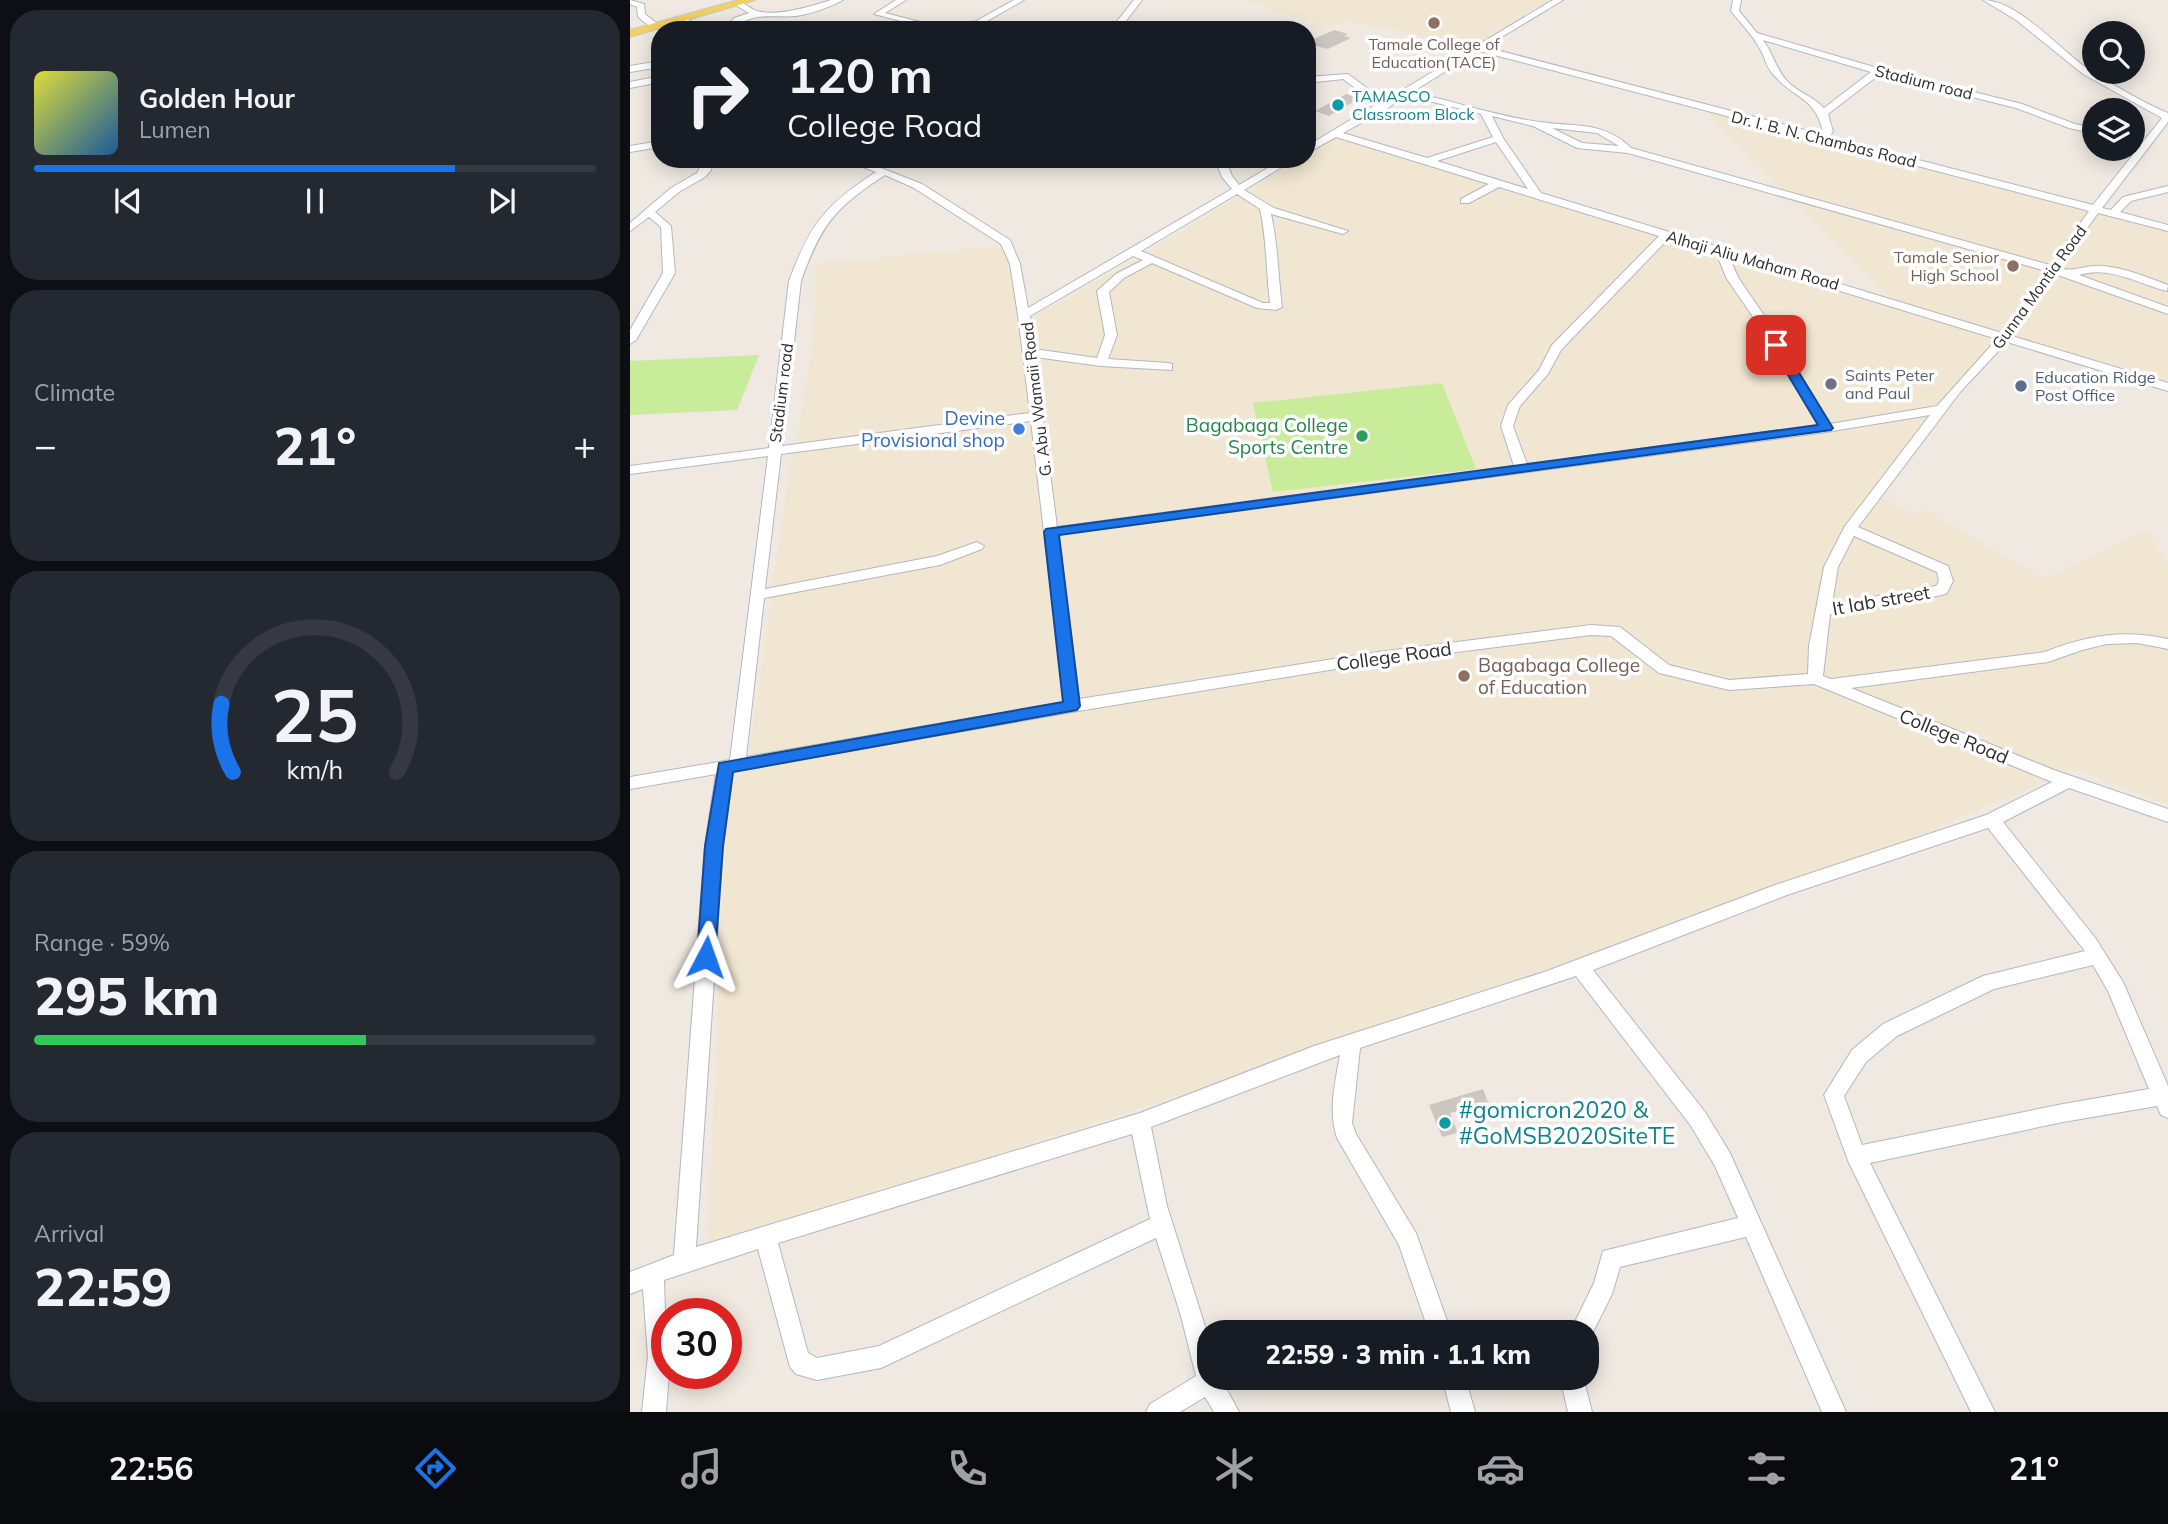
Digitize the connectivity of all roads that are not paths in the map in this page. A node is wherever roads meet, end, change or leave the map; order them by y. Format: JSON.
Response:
{"nodes":[{"id":1,"x":839,"y":0,"type":"edge"},
{"id":2,"x":902,"y":0,"type":"edge"},
{"id":3,"x":1020,"y":0,"type":"edge"},
{"id":4,"x":1138,"y":0,"type":"edge"},
{"id":5,"x":1559,"y":0,"type":"edge"},
{"id":6,"x":1737,"y":0,"type":"edge"},
{"id":7,"x":1987,"y":0,"type":"edge"},
{"id":8,"x":630,"y":1,"type":"edge"},
{"id":9,"x":745,"y":2,"type":"edge"},
{"id":10,"x":756,"y":14,"type":"junction"},
{"id":11,"x":641,"y":15,"type":"junction"},
{"id":12,"x":630,"y":17,"type":"edge"},
{"id":13,"x":683,"y":20,"type":"joint"},
{"id":14,"x":679,"y":21,"type":"edge"},
{"id":15,"x":736,"y":21,"type":"edge"},
{"id":16,"x":908,"y":21,"type":"edge"},
{"id":17,"x":981,"y":21,"type":"edge"},
{"id":18,"x":1121,"y":21,"type":"edge"},
{"id":19,"x":651,"y":23,"type":"edge"},
{"id":20,"x":651,"y":28,"type":"edge"},
{"id":21,"x":630,"y":34,"type":"edge"},
{"id":22,"x":1752,"y":34,"type":"junction"},
{"id":23,"x":1481,"y":49,"type":"junction"},
{"id":24,"x":651,"y":66,"type":"edge"},
{"id":25,"x":630,"y":69,"type":"edge"},
{"id":26,"x":1878,"y":71,"type":"junction"},
{"id":27,"x":1316,"y":79,"type":"edge"},
{"id":28,"x":651,"y":82,"type":"edge"},
{"id":29,"x":630,"y":89,"type":"edge"},
{"id":30,"x":1406,"y":93,"type":"junction"},
{"id":31,"x":1385,"y":106,"type":"junction"},
{"id":32,"x":1485,"y":111,"type":"junction"},
{"id":33,"x":1823,"y":113,"type":"junction"},
{"id":34,"x":2166,"y":120,"type":"edge"},
{"id":35,"x":1536,"y":124,"type":"junction"},
{"id":36,"x":2082,"y":128,"type":"edge"},
{"id":37,"x":1337,"y":134,"type":"junction"},
{"id":38,"x":1498,"y":138,"type":"junction"},
{"id":39,"x":1821,"y":139,"type":"junction"},
{"id":40,"x":2145,"y":142,"type":"edge"},
{"id":41,"x":2148,"y":143,"type":"junction"},
{"id":42,"x":1316,"y":145,"type":"edge"},
{"id":43,"x":651,"y":146,"type":"edge"},
{"id":44,"x":630,"y":149,"type":"edge"},
{"id":45,"x":1628,"y":150,"type":"junction"},
{"id":46,"x":1428,"y":161,"type":"junction"},
{"id":47,"x":707,"y":168,"type":"edge"},
{"id":48,"x":877,"y":168,"type":"edge"},
{"id":49,"x":1225,"y":168,"type":"edge"},
{"id":50,"x":1275,"y":168,"type":"edge"},
{"id":51,"x":884,"y":170,"type":"junction"},
{"id":52,"x":1498,"y":183,"type":"junction"},
{"id":53,"x":2168,"y":189,"type":"edge"},
{"id":54,"x":1238,"y":190,"type":"junction"},
{"id":55,"x":1537,"y":194,"type":"junction"},
{"id":56,"x":1465,"y":201,"type":"dead end"},
{"id":57,"x":1265,"y":208,"type":"junction"},
{"id":58,"x":2096,"y":209,"type":"junction"},
{"id":59,"x":650,"y":213,"type":"junction"},
{"id":60,"x":2113,"y":214,"type":"junction"},
{"id":61,"x":630,"y":228,"type":"edge"},
{"id":62,"x":2168,"y":229,"type":"edge"},
{"id":63,"x":1343,"y":232,"type":"dead end"},
{"id":64,"x":1666,"y":235,"type":"junction"},
{"id":65,"x":1720,"y":249,"type":"junction"},
{"id":66,"x":1134,"y":252,"type":"junction"},
{"id":67,"x":1152,"y":259,"type":"junction"},
{"id":68,"x":2052,"y":270,"type":"junction"},
{"id":69,"x":2068,"y":276,"type":"junction"},
{"id":70,"x":2167,"y":288,"type":"edge"},
{"id":71,"x":2168,"y":311,"type":"edge"},
{"id":72,"x":1024,"y":315,"type":"junction"},
{"id":73,"x":2004,"y":338,"type":"junction"},
{"id":74,"x":630,"y":340,"type":"edge"},
{"id":75,"x":1028,"y":352,"type":"junction"},
{"id":76,"x":1101,"y":362,"type":"junction"},
{"id":77,"x":1168,"y":367,"type":"dead end"},
{"id":78,"x":2168,"y":387,"type":"edge"},
{"id":79,"x":1941,"y":409,"type":"junction"},
{"id":80,"x":1038,"y":416,"type":"junction"},
{"id":81,"x":1826,"y":428,"type":"junction"},
{"id":82,"x":774,"y":451,"type":"junction"},
{"id":83,"x":1521,"y":467,"type":"junction"},
{"id":84,"x":630,"y":470,"type":"edge"},
{"id":85,"x":1850,"y":529,"type":"junction"},
{"id":86,"x":1051,"y":532,"type":"junction"},
{"id":87,"x":977,"y":546,"type":"dead end"},
{"id":88,"x":757,"y":595,"type":"junction"},
{"id":89,"x":1823,"y":610,"type":"junction"},
{"id":90,"x":2168,"y":644,"type":"edge"},
{"id":91,"x":1822,"y":682,"type":"junction"},
{"id":92,"x":1072,"y":706,"type":"junction"},
{"id":93,"x":731,"y":767,"type":"junction"},
{"id":94,"x":2067,"y":781,"type":"junction"},
{"id":95,"x":630,"y":783,"type":"edge"},
{"id":96,"x":2168,"y":816,"type":"edge"},
{"id":97,"x":1992,"y":820,"type":"junction"},
{"id":98,"x":2097,"y":956,"type":"junction"},
{"id":99,"x":1580,"y":967,"type":"junction"},
{"id":100,"x":1351,"y":1044,"type":"junction"},
{"id":101,"x":2165,"y":1103,"type":"edge"},
{"id":102,"x":1140,"y":1122,"type":"junction"},
{"id":103,"x":1856,"y":1156,"type":"junction"},
{"id":104,"x":1162,"y":1224,"type":"junction"},
{"id":105,"x":1751,"y":1225,"type":"junction"},
{"id":106,"x":765,"y":1236,"type":"junction"},
{"id":107,"x":684,"y":1261,"type":"junction"},
{"id":108,"x":653,"y":1273,"type":"junction"},
{"id":109,"x":630,"y":1283,"type":"edge"},
{"id":110,"x":1436,"y":1320,"type":"edge"},
{"id":111,"x":1587,"y":1320,"type":"edge"},
{"id":112,"x":1197,"y":1335,"type":"edge"},
{"id":113,"x":1197,"y":1388,"type":"edge"},
{"id":114,"x":1214,"y":1390,"type":"edge"},
{"id":115,"x":1457,"y":1390,"type":"edge"},
{"id":116,"x":1574,"y":1390,"type":"edge"},
{"id":117,"x":654,"y":1412,"type":"edge"},
{"id":118,"x":1158,"y":1412,"type":"edge"},
{"id":119,"x":1227,"y":1412,"type":"edge"},
{"id":120,"x":1463,"y":1412,"type":"edge"},
{"id":121,"x":1580,"y":1412,"type":"edge"},
{"id":122,"x":1833,"y":1412,"type":"edge"},
{"id":123,"x":1983,"y":1412,"type":"edge"}],
"edges":[{"from":1,"to":10,"type":"street"},
{"from":2,"to":16,"type":"street"},
{"from":3,"to":17,"type":"street"},
{"from":4,"to":18,"type":"street"},
{"from":5,"to":23,"type":"street"},
{"from":6,"to":22,"type":"street"},
{"from":7,"to":34,"type":"street"},
{"from":8,"to":11,"type":"street"},
{"from":9,"to":10,"type":"street"},
{"from":9,"to":13,"type":"main road"},
{"from":10,"to":15,"type":"street"},
{"from":11,"to":12,"type":"street"},
{"from":11,"to":19,"type":"street"},
{"from":13,"to":14,"type":"main road"},
{"from":20,"to":21,"type":"main road"},
{"from":22,"to":26,"type":"street","name":"Stadium road"},
{"from":22,"to":33,"type":"street"},
{"from":23,"to":30,"type":"street"},
{"from":23,"to":39,"type":"street","name":"Dr. I. B. N. Chambas Road"},
{"from":24,"to":25,"type":"street"},
{"from":26,"to":33,"type":"street"},
{"from":26,"to":36,"type":"street","name":"Stadium road"},
{"from":27,"to":31,"type":"street"},
{"from":28,"to":29,"type":"street"},
{"from":30,"to":31,"type":"street"},
{"from":30,"to":32,"type":"street"},
{"from":31,"to":37,"type":"street"},
{"from":32,"to":35,"type":"street"},
{"from":32,"to":38,"type":"street"},
{"from":33,"to":39,"type":"street"},
{"from":34,"to":41,"type":"street","name":"Gunna Montia Road"},
{"from":35,"to":45,"type":"street"},
{"from":35,"to":45,"type":"street"},
{"from":37,"to":42,"type":"street"},
{"from":37,"to":46,"type":"street","name":"Alhaji Aliu Maham Road"},
{"from":38,"to":46,"type":"street"},
{"from":38,"to":55,"type":"street"},
{"from":39,"to":58,"type":"street","name":"Dr. I. B. N. Chambas Road"},
{"from":40,"to":41,"type":"street"},
{"from":41,"to":58,"type":"street","name":"Gunna Montia Road"},
{"from":43,"to":44,"type":"street"},
{"from":45,"to":68,"type":"street"},
{"from":46,"to":52,"type":"street","name":"Alhaji Aliu Maham Road"},
{"from":47,"to":59,"type":"street"},
{"from":48,"to":51,"type":"street"},
{"from":49,"to":54,"type":"street"},
{"from":50,"to":54,"type":"street","name":"G. Abu Wamaii Road"},
{"from":51,"to":72,"type":"street"},
{"from":51,"to":82,"type":"street","name":"Stadium road"},
{"from":52,"to":55,"type":"street","name":"Alhaji Aliu Maham Road"},
{"from":52,"to":56,"type":"street"},
{"from":53,"to":60,"type":"street"},
{"from":54,"to":57,"type":"street"},
{"from":54,"to":66,"type":"street","name":"G. Abu Wamaii Road"},
{"from":55,"to":64,"type":"street","name":"Alhaji Aliu Maham Road"},
{"from":57,"to":63,"type":"street"},
{"from":57,"to":67,"type":"street"},
{"from":58,"to":60,"type":"street","name":"Dr. I. B. N. Chambas Road"},
{"from":58,"to":68,"type":"street","name":"Gunna Montia Road"},
{"from":59,"to":61,"type":"street"},
{"from":59,"to":74,"type":"street"},
{"from":60,"to":62,"type":"street","name":"Dr. I. B. N. Chambas Road"},
{"from":64,"to":65,"type":"street","name":"Alhaji Aliu Maham Road"},
{"from":64,"to":83,"type":"street"},
{"from":65,"to":73,"type":"street","name":"Alhaji Aliu Maham Road"},
{"from":65,"to":81,"type":"street"},
{"from":66,"to":67,"type":"street"},
{"from":66,"to":72,"type":"street","name":"G. Abu Wamaii Road"},
{"from":67,"to":76,"type":"street"},
{"from":68,"to":69,"type":"street"},
{"from":68,"to":73,"type":"street","name":"Gunna Montia Road"},
{"from":69,"to":70,"type":"street"},
{"from":69,"to":71,"type":"street"},
{"from":72,"to":75,"type":"street","name":"G. Abu Wamaii Road"},
{"from":73,"to":78,"type":"street","name":"Alhaji Aliu Maham Road"},
{"from":73,"to":79,"type":"street","name":"Gunna Montia Road"},
{"from":75,"to":76,"type":"street"},
{"from":75,"to":80,"type":"street","name":"G. Abu Wamaii Road"},
{"from":76,"to":77,"type":"street"},
{"from":79,"to":81,"type":"street"},
{"from":79,"to":85,"type":"street","name":"Gunna Montia Road"},
{"from":80,"to":82,"type":"street"},
{"from":80,"to":86,"type":"street","name":"G. Abu Wamaii Road"},
{"from":81,"to":83,"type":"street"},
{"from":82,"to":84,"type":"street"},
{"from":82,"to":88,"type":"street","name":"Stadium road"},
{"from":83,"to":86,"type":"street"},
{"from":85,"to":89,"type":"street","name":"Gunna Montia Road"},
{"from":85,"to":89,"type":"street","name":"It lab street"},
{"from":86,"to":92,"type":"street","name":"G. Abu Wamaii Road"},
{"from":87,"to":88,"type":"street"},
{"from":88,"to":93,"type":"street","name":"Stadium road"},
{"from":89,"to":91,"type":"street","name":"Gunna Montia Road"},
{"from":90,"to":91,"type":"street"},
{"from":91,"to":92,"type":"street","name":"College Road"},
{"from":91,"to":94,"type":"street","name":"College Road"},
{"from":92,"to":93,"type":"street","name":"College Road"},
{"from":93,"to":95,"type":"street","name":"College Road"},
{"from":93,"to":107,"type":"street","name":"Stadium road"},
{"from":94,"to":96,"type":"street","name":"College Road"},
{"from":94,"to":97,"type":"street"},
{"from":97,"to":98,"type":"street"},
{"from":97,"to":99,"type":"street"},
{"from":98,"to":101,"type":"street"},
{"from":98,"to":103,"type":"street"},
{"from":99,"to":100,"type":"street"},
{"from":99,"to":105,"type":"street"},
{"from":100,"to":102,"type":"street"},
{"from":100,"to":110,"type":"street"},
{"from":101,"to":103,"type":"street"},
{"from":102,"to":104,"type":"street"},
{"from":102,"to":106,"type":"street"},
{"from":103,"to":123,"type":"street"},
{"from":104,"to":106,"type":"street"},
{"from":104,"to":112,"type":"street"},
{"from":105,"to":111,"type":"street"},
{"from":105,"to":122,"type":"street"},
{"from":106,"to":107,"type":"street"},
{"from":107,"to":108,"type":"street"},
{"from":108,"to":109,"type":"street"},
{"from":108,"to":117,"type":"street"},
{"from":113,"to":118,"type":"street"},
{"from":114,"to":119,"type":"street"},
{"from":115,"to":120,"type":"street"},
{"from":116,"to":121,"type":"street"}]}
